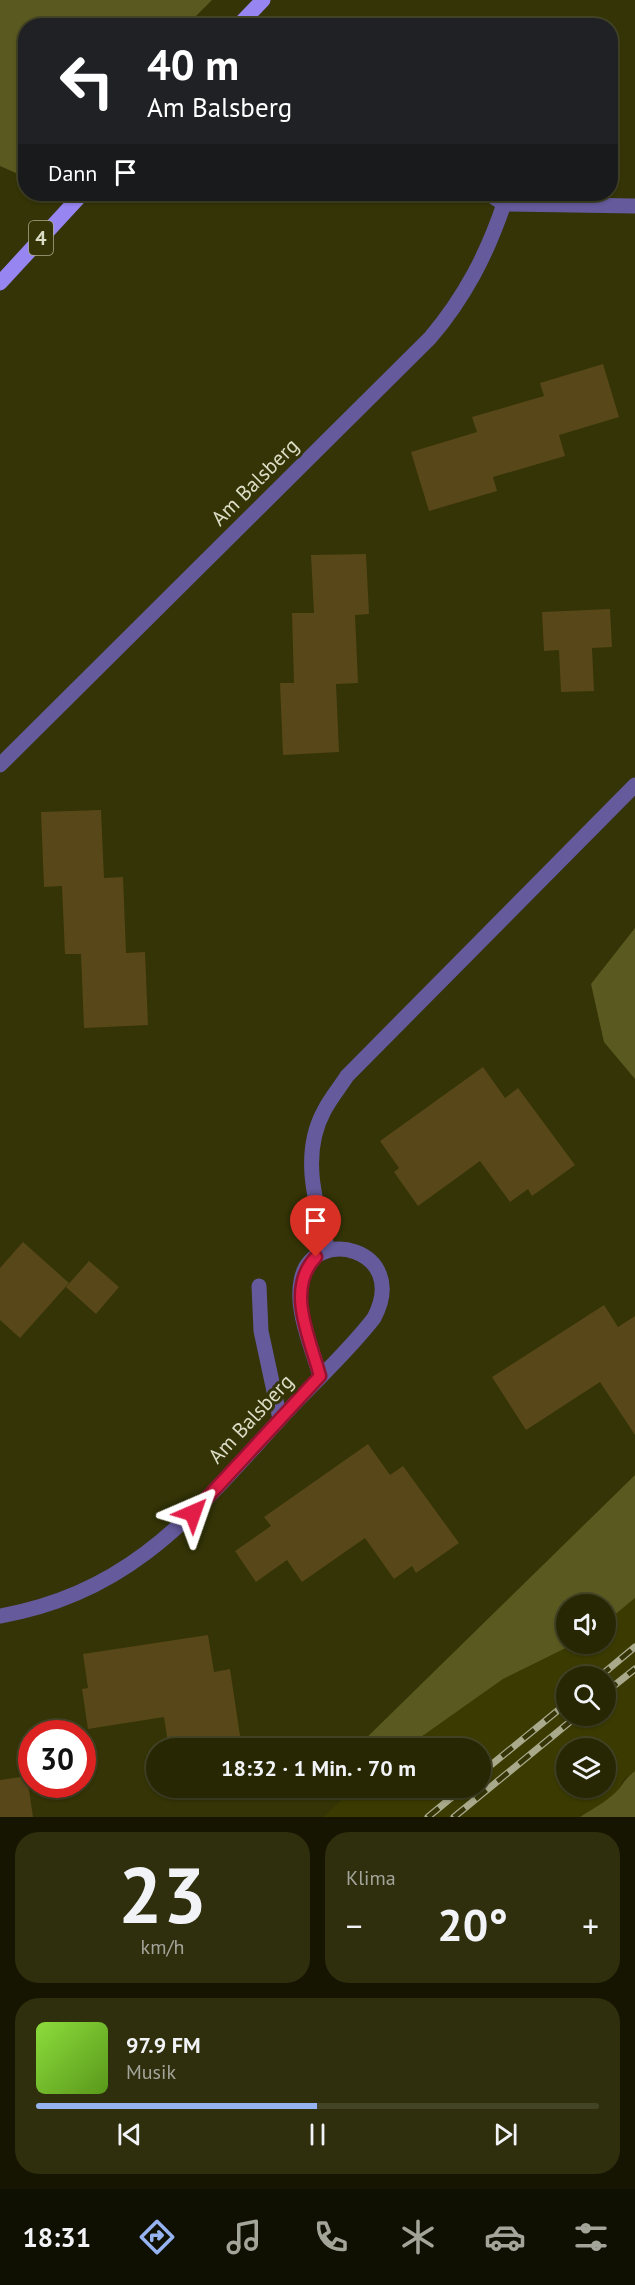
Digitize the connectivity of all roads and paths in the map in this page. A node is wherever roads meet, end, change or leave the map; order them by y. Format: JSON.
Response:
{"nodes":[{"id":1,"x":263,"y":0,"type":"edge"},
{"id":2,"x":250,"y":18,"type":"edge"},
{"id":3,"x":76,"y":201,"type":"edge"},
{"id":4,"x":500,"y":201,"type":"edge"},
{"id":5,"x":504,"y":204,"type":"junction"},
{"id":6,"x":635,"y":206,"type":"edge"},
{"id":7,"x":0,"y":283,"type":"edge"},
{"id":8,"x":0,"y":765,"type":"edge"},
{"id":9,"x":635,"y":784,"type":"edge"},
{"id":10,"x":328,"y":1250,"type":"junction"},
{"id":11,"x":259,"y":1286,"type":"dead end"},
{"id":12,"x":320,"y":1376,"type":"junction"},
{"id":13,"x":280,"y":1419,"type":"junction"},
{"id":14,"x":0,"y":1616,"type":"edge"}],
"edges":[{"from":1,"to":2,"type":"main road"},
{"from":3,"to":7,"type":"main road","number":"4"},
{"from":4,"to":5,"type":"street"},
{"from":5,"to":6,"type":"street"},
{"from":5,"to":8,"type":"street","name":"Am Balsberg"},
{"from":9,"to":10,"type":"street"},
{"from":10,"to":12,"type":"street","name":"Am Balsberg"},
{"from":10,"to":12,"type":"street","name":"Am Balsberg"},
{"from":11,"to":13,"type":"street"},
{"from":12,"to":13,"type":"street","name":"Am Balsberg"},
{"from":13,"to":14,"type":"street","name":"Am Balsberg"}]}
